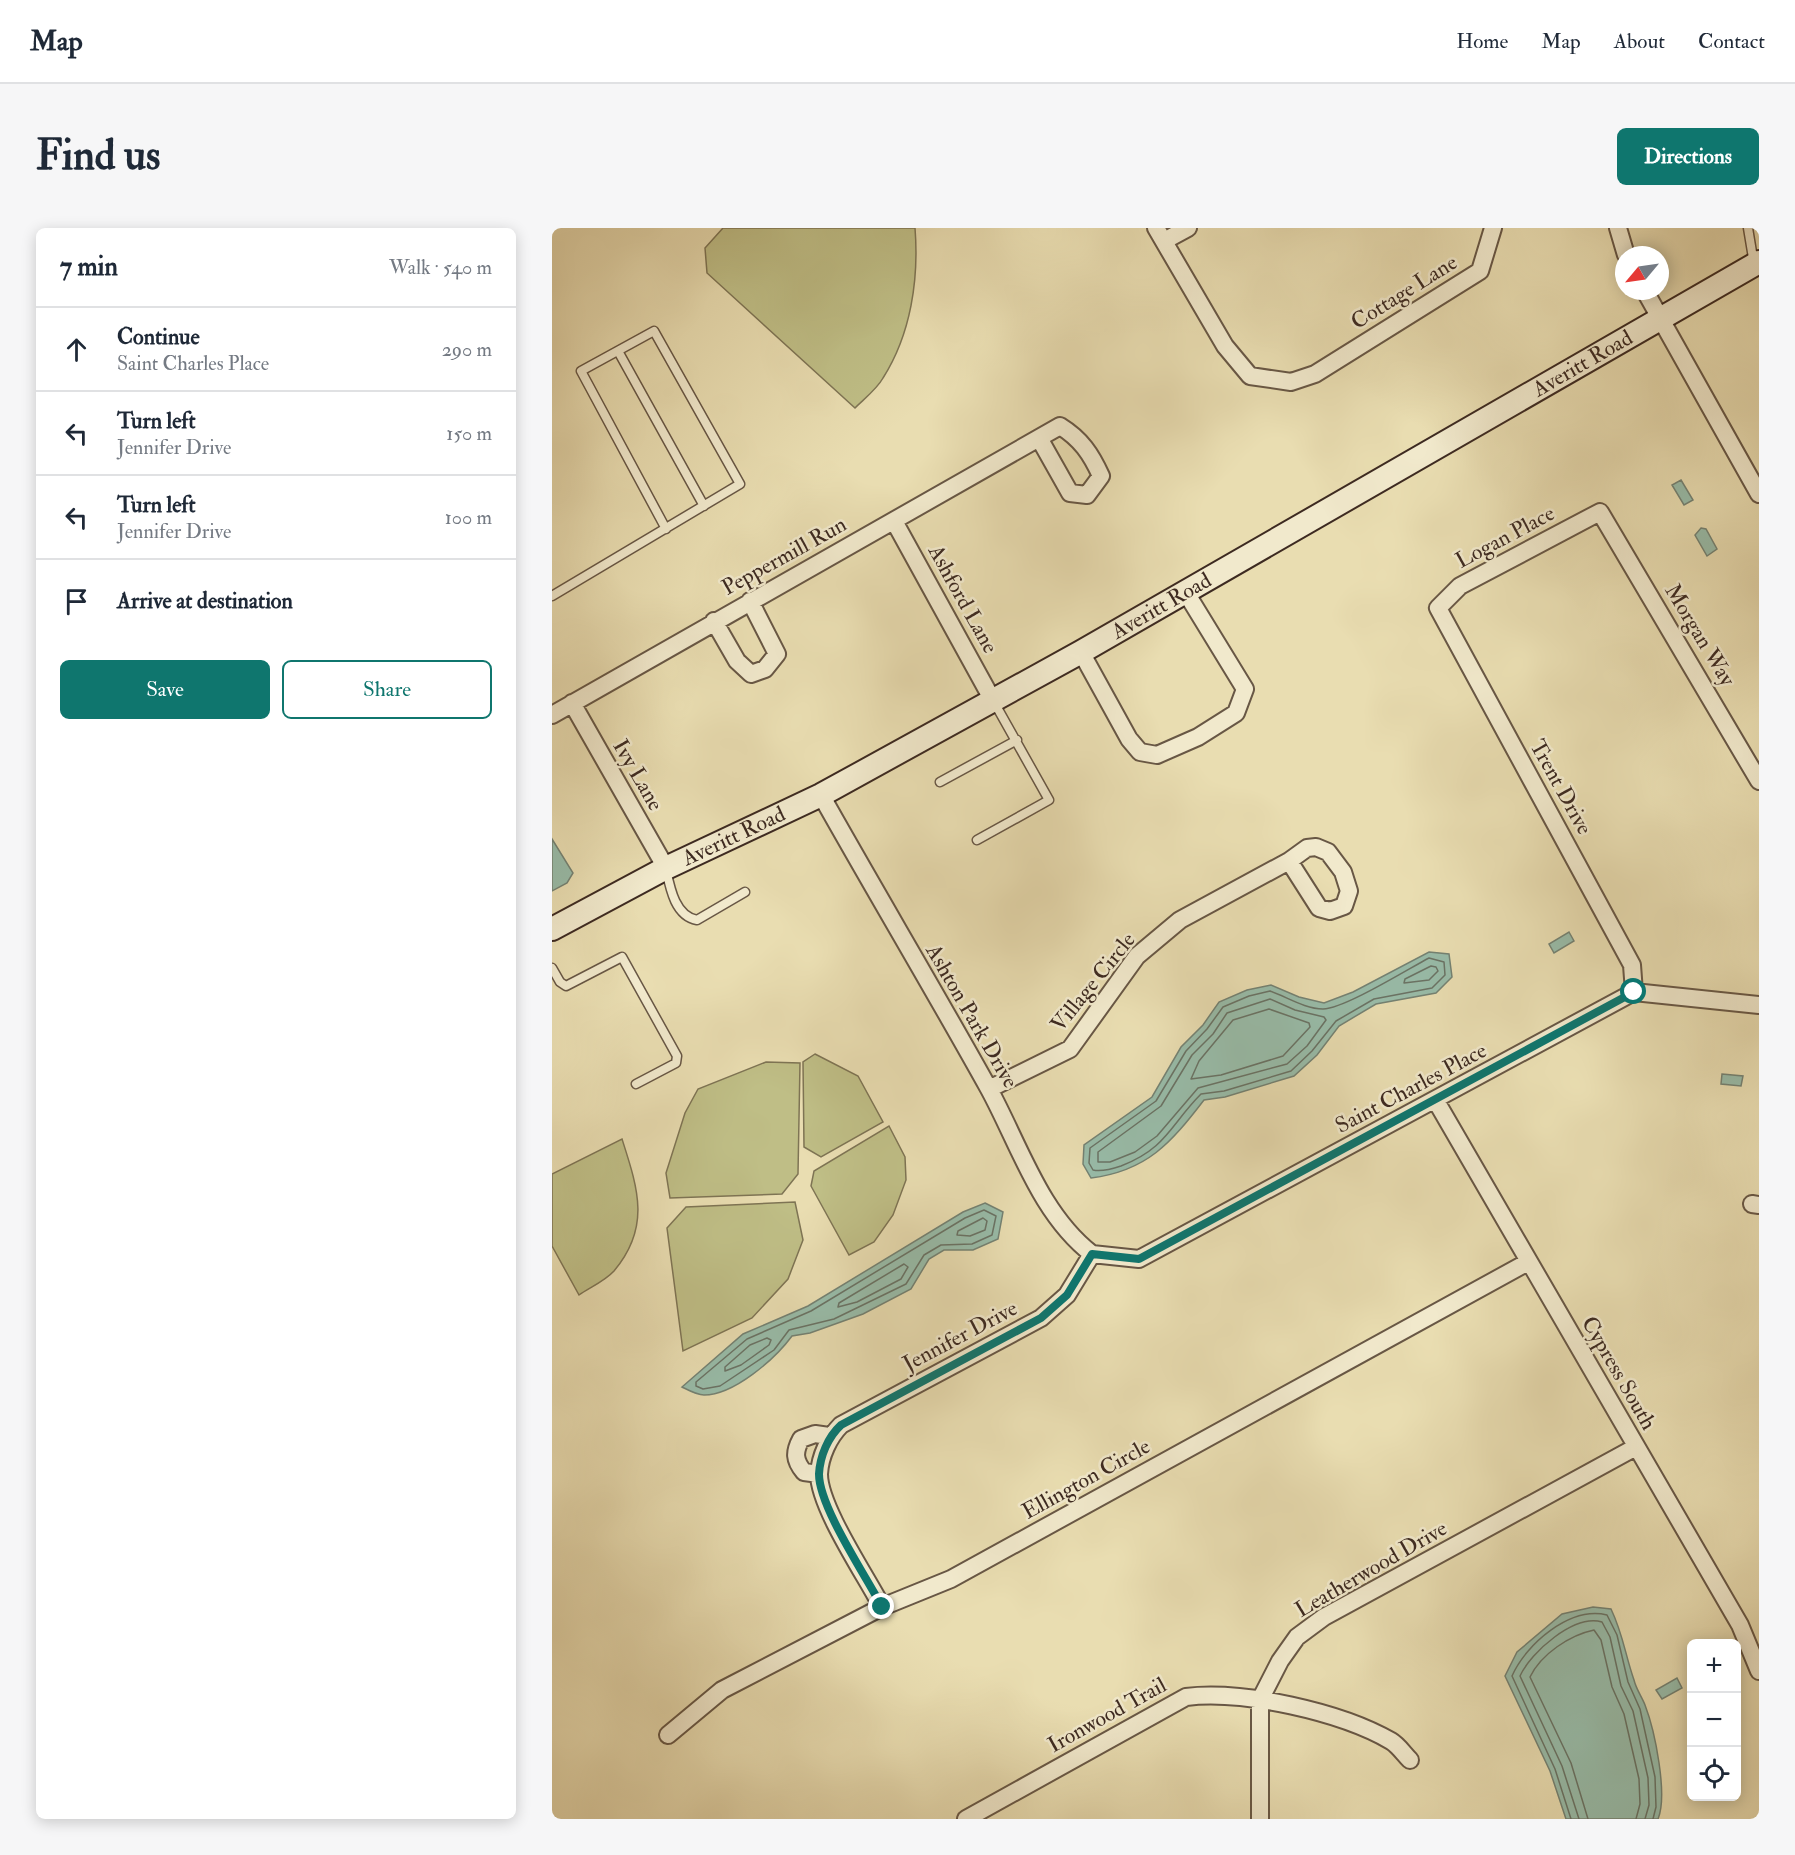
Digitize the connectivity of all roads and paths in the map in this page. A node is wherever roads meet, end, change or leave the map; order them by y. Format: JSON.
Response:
{"nodes":[{"id":1,"x":1188,"y":228,"type":"edge"},
{"id":2,"x":1493,"y":228,"type":"edge"},
{"id":3,"x":1618,"y":228,"type":"edge"},
{"id":4,"x":1748,"y":228,"type":"edge"},
{"id":5,"x":1160,"y":234,"type":"edge"},
{"id":6,"x":1623,"y":246,"type":"edge"},
{"id":7,"x":1756,"y":263,"type":"edge"},
{"id":8,"x":1650,"y":300,"type":"edge"},
{"id":9,"x":1659,"y":317,"type":"junction"},
{"id":10,"x":618,"y":351,"type":"junction"},
{"id":11,"x":1039,"y":438,"type":"dead end"},
{"id":12,"x":1759,"y":494,"type":"edge"},
{"id":13,"x":704,"y":506,"type":"junction"},
{"id":14,"x":1600,"y":513,"type":"joint"},
{"id":15,"x":894,"y":521,"type":"junction"},
{"id":16,"x":666,"y":529,"type":"junction"},
{"id":17,"x":1185,"y":591,"type":"junction"},
{"id":18,"x":552,"y":596,"type":"edge"},
{"id":19,"x":750,"y":601,"type":"junction"},
{"id":20,"x":1438,"y":608,"type":"joint"},
{"id":21,"x":714,"y":621,"type":"junction"},
{"id":22,"x":1082,"y":651,"type":"junction"},
{"id":23,"x":992,"y":699,"type":"junction"},
{"id":24,"x":572,"y":703,"type":"junction"},
{"id":25,"x":552,"y":715,"type":"edge"},
{"id":26,"x":1017,"y":740,"type":"junction"},
{"id":27,"x":1759,"y":781,"type":"edge"},
{"id":28,"x":940,"y":782,"type":"dead end"},
{"id":29,"x":821,"y":795,"type":"junction"},
{"id":30,"x":977,"y":840,"type":"dead end"},
{"id":31,"x":1289,"y":861,"type":"dead end"},
{"id":32,"x":666,"y":868,"type":"junction"},
{"id":33,"x":745,"y":892,"type":"dead end"},
{"id":34,"x":552,"y":929,"type":"edge"},
{"id":35,"x":552,"y":968,"type":"edge"},
{"id":36,"x":1634,"y":992,"type":"junction"},
{"id":37,"x":1759,"y":1005,"type":"edge"},
{"id":38,"x":636,"y":1084,"type":"dead end"},
{"id":39,"x":989,"y":1089,"type":"junction"},
{"id":40,"x":1436,"y":1101,"type":"junction"},
{"id":41,"x":1092,"y":1254,"type":"junction"},
{"id":42,"x":1528,"y":1262,"type":"junction"},
{"id":43,"x":829,"y":1436,"type":"junction"},
{"id":44,"x":1636,"y":1447,"type":"junction"},
{"id":45,"x":819,"y":1474,"type":"junction"},
{"id":46,"x":882,"y":1607,"type":"junction"},
{"id":47,"x":1759,"y":1671,"type":"edge"},
{"id":48,"x":1260,"y":1700,"type":"junction"},
{"id":49,"x":668,"y":1735,"type":"dead end"},
{"id":50,"x":1410,"y":1760,"type":"dead end"},
{"id":51,"x":971,"y":1818,"type":"edge"},
{"id":52,"x":1260,"y":1819,"type":"edge"}],
"edges":[{"from":1,"to":5,"type":"street"},
{"from":2,"to":5,"type":"street","name":"Cottage Lane"},
{"from":3,"to":6,"type":"street"},
{"from":4,"to":7,"type":"lane"},
{"from":7,"to":9,"type":"street","name":"Averitt Road"},
{"from":8,"to":9,"type":"street"},
{"from":9,"to":12,"type":"street"},
{"from":9,"to":17,"type":"street","name":"Averitt Road"},
{"from":10,"to":13,"type":"lane"},
{"from":10,"to":13,"type":"lane"},
{"from":10,"to":16,"type":"lane"},
{"from":11,"to":15,"type":"street","name":"Peppermill Run"},
{"from":13,"to":16,"type":"lane"},
{"from":14,"to":20,"type":"street","name":"Logan Place"},
{"from":14,"to":27,"type":"street","name":"Morgan Way"},
{"from":15,"to":19,"type":"street","name":"Peppermill Run"},
{"from":15,"to":23,"type":"street","name":"Ashford Lane"},
{"from":16,"to":18,"type":"lane"},
{"from":17,"to":22,"type":"street","name":"Averitt Road"},
{"from":17,"to":22,"type":"street"},
{"from":19,"to":21,"type":"street","name":"Peppermill Run"},
{"from":19,"to":21,"type":"street"},
{"from":20,"to":36,"type":"street","name":"Trent Drive"},
{"from":21,"to":24,"type":"street","name":"Peppermill Run"},
{"from":22,"to":23,"type":"street","name":"Averitt Road"},
{"from":23,"to":26,"type":"lane"},
{"from":23,"to":29,"type":"street","name":"Averitt Road"},
{"from":24,"to":25,"type":"street","name":"Peppermill Run"},
{"from":24,"to":32,"type":"street","name":"Ivy Lane"},
{"from":26,"to":28,"type":"lane"},
{"from":26,"to":30,"type":"lane"},
{"from":29,"to":32,"type":"street","name":"Averitt Road"},
{"from":29,"to":39,"type":"street","name":"Ashton Park Drive"},
{"from":31,"to":39,"type":"street","name":"Village Circle"},
{"from":32,"to":33,"type":"lane"},
{"from":32,"to":34,"type":"street","name":"Averitt Road"},
{"from":35,"to":38,"type":"lane"},
{"from":36,"to":37,"type":"street"},
{"from":36,"to":40,"type":"street","name":"Saint Charles Place"},
{"from":39,"to":41,"type":"street","name":"Ashton Park Drive"},
{"from":40,"to":41,"type":"street","name":"Saint Charles Place"},
{"from":40,"to":42,"type":"street","name":"Cypress South"},
{"from":41,"to":43,"type":"street","name":"Jennifer Drive"},
{"from":42,"to":44,"type":"street","name":"Cypress South"},
{"from":42,"to":46,"type":"street","name":"Ellington Circle"},
{"from":43,"to":45,"type":"street"},
{"from":43,"to":45,"type":"street","name":"Jennifer Drive"},
{"from":44,"to":47,"type":"street","name":"Cypress South"},
{"from":44,"to":48,"type":"street","name":"Leatherwood Drive"},
{"from":45,"to":46,"type":"street"},
{"from":46,"to":49,"type":"street","name":"Ellington Circle"},
{"from":48,"to":50,"type":"street","name":"Ironwood Trail"},
{"from":48,"to":51,"type":"street","name":"Ironwood Trail"},
{"from":48,"to":52,"type":"street","name":"Leatherwood Drive"}]}
